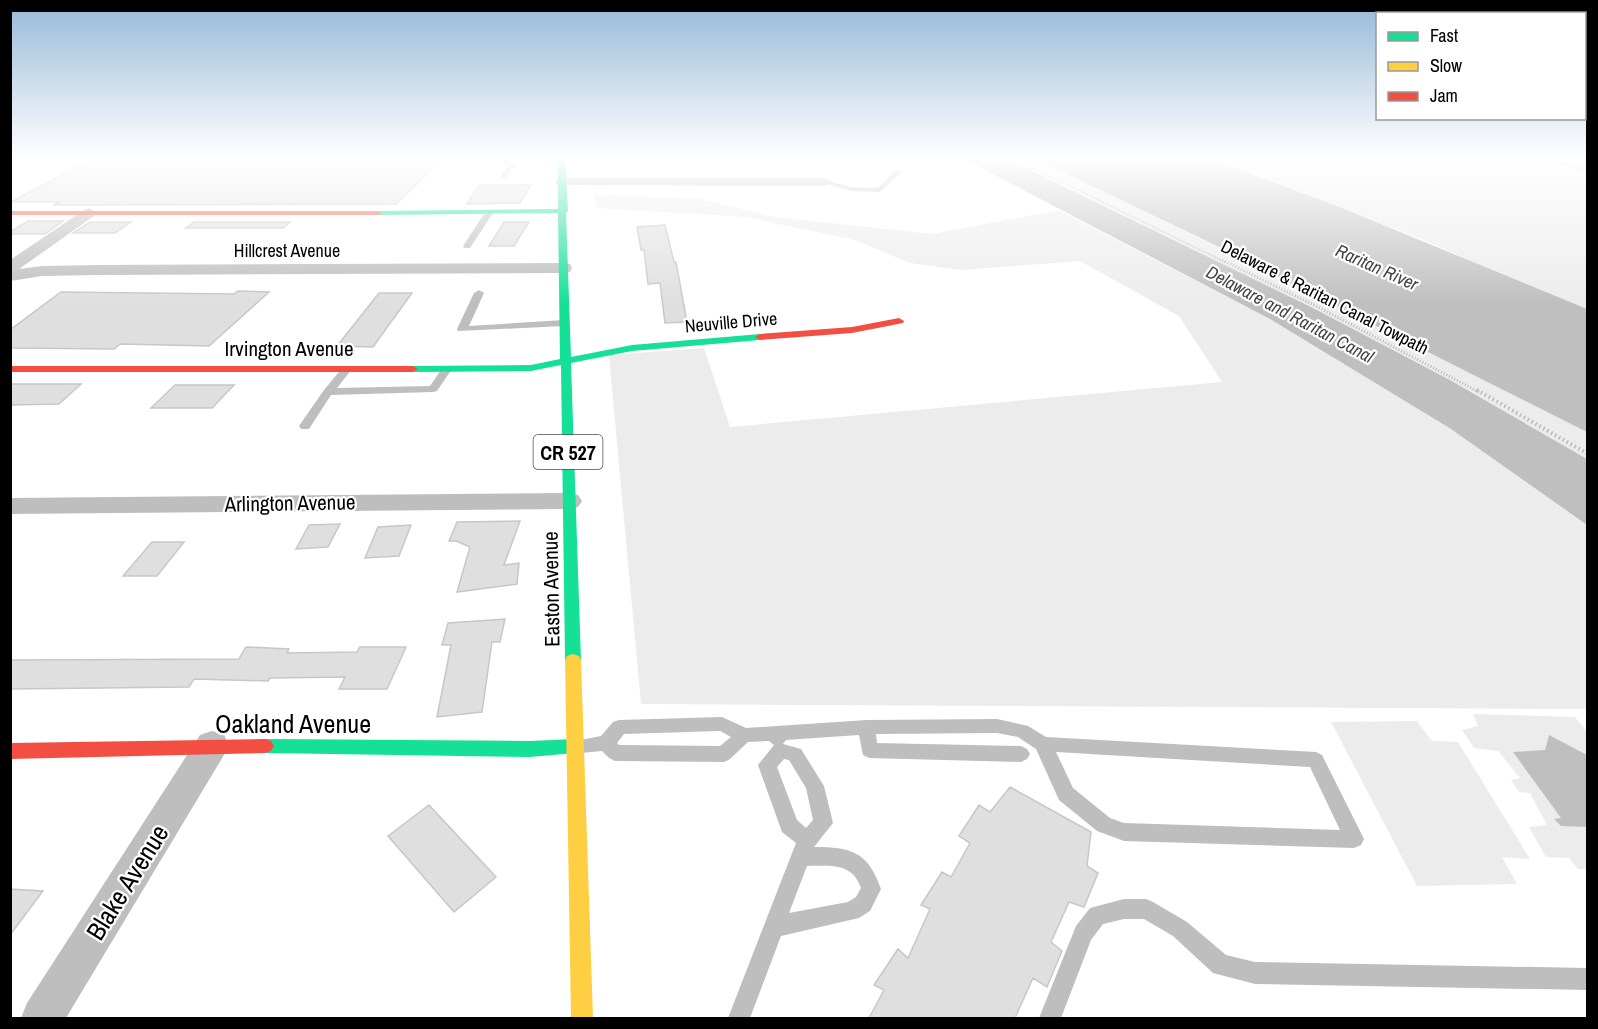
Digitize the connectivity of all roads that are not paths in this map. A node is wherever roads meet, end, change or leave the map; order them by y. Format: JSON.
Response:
{"nodes":[{"id":1,"x":564,"y":206,"type":"edge"},
{"id":2,"x":564,"y":211,"type":"junction"},
{"id":3,"x":10,"y":213,"type":"edge"},
{"id":4,"x":89,"y":213,"type":"junction"},
{"id":5,"x":489,"y":213,"type":"junction"},
{"id":6,"x":467,"y":246,"type":"dead end"},
{"id":7,"x":10,"y":268,"type":"edge"},
{"id":8,"x":564,"y":268,"type":"junction"},
{"id":9,"x":10,"y":276,"type":"edge"},
{"id":10,"x":479,"y":294,"type":"dead end"},
{"id":11,"x":899,"y":321,"type":"dead end"},
{"id":12,"x":564,"y":323,"type":"junction"},
{"id":13,"x":566,"y":361,"type":"junction"},
{"id":14,"x":10,"y":369,"type":"edge"},
{"id":15,"x":347,"y":369,"type":"junction"},
{"id":16,"x":447,"y":369,"type":"junction"},
{"id":17,"x":328,"y":392,"type":"junction"},
{"id":18,"x":305,"y":426,"type":"dead end"},
{"id":19,"x":570,"y":501,"type":"junction"},
{"id":20,"x":10,"y":506,"type":"edge"},
{"id":21,"x":867,"y":727,"type":"junction"},
{"id":22,"x":744,"y":735,"type":"junction"},
{"id":23,"x":777,"y":742,"type":"junction"},
{"id":24,"x":606,"y":743,"type":"junction"},
{"id":25,"x":1044,"y":744,"type":"junction"},
{"id":26,"x":212,"y":746,"type":"junction"},
{"id":27,"x":575,"y":746,"type":"junction"},
{"id":28,"x":10,"y":751,"type":"edge"},
{"id":29,"x":1021,"y":754,"type":"dead end"},
{"id":30,"x":804,"y":849,"type":"junction"},
{"id":31,"x":774,"y":927,"type":"junction"},
{"id":32,"x":1587,"y":980,"type":"edge"},
{"id":33,"x":42,"y":1018,"type":"edge"},
{"id":34,"x":582,"y":1018,"type":"edge"},
{"id":35,"x":739,"y":1018,"type":"edge"},
{"id":36,"x":1050,"y":1018,"type":"edge"}],
"edges":[{"from":1,"to":2,"type":"street","name":"Easton Avenue","number":"CR 527"},
{"from":2,"to":5,"type":"street"},
{"from":2,"to":8,"type":"street","name":"Easton Avenue","number":"CR 527"},
{"from":3,"to":4,"type":"street"},
{"from":4,"to":5,"type":"street"},
{"from":4,"to":7,"type":"street"},
{"from":5,"to":6,"type":"lane"},
{"from":8,"to":9,"type":"street","name":"Hillcrest Avenue"},
{"from":8,"to":12,"type":"street","name":"Easton Avenue","number":"CR 527"},
{"from":10,"to":12,"type":"lane"},
{"from":11,"to":13,"type":"street","name":"Neuville Drive"},
{"from":12,"to":13,"type":"street","name":"Easton Avenue","number":"CR 527"},
{"from":13,"to":16,"type":"street","name":"Irvington Avenue"},
{"from":13,"to":19,"type":"street","name":"Easton Avenue","number":"CR 527"},
{"from":14,"to":15,"type":"street","name":"Irvington Avenue"},
{"from":15,"to":16,"type":"street","name":"Irvington Avenue"},
{"from":15,"to":17,"type":"lane"},
{"from":16,"to":17,"type":"lane"},
{"from":17,"to":18,"type":"lane"},
{"from":19,"to":20,"type":"street","name":"Arlington Avenue"},
{"from":19,"to":27,"type":"street","name":"Easton Avenue","number":"CR 527"},
{"from":21,"to":23,"type":"lane"},
{"from":21,"to":25,"type":"lane"},
{"from":21,"to":29,"type":"lane"},
{"from":22,"to":23,"type":"lane"},
{"from":22,"to":24,"type":"lane"},
{"from":22,"to":24,"type":"lane"},
{"from":23,"to":30,"type":"lane"},
{"from":23,"to":30,"type":"lane"},
{"from":24,"to":27,"type":"lane"},
{"from":25,"to":25,"type":"lane"},
{"from":26,"to":27,"type":"street","name":"Oakland Avenue"},
{"from":26,"to":28,"type":"street","name":"Oakland Avenue"},
{"from":26,"to":33,"type":"street","name":"Blake Avenue"},
{"from":27,"to":34,"type":"street","name":"Easton Avenue","number":"CR 527"},
{"from":30,"to":31,"type":"lane"},
{"from":30,"to":31,"type":"lane"},
{"from":31,"to":35,"type":"lane"},
{"from":32,"to":36,"type":"lane"}]}
